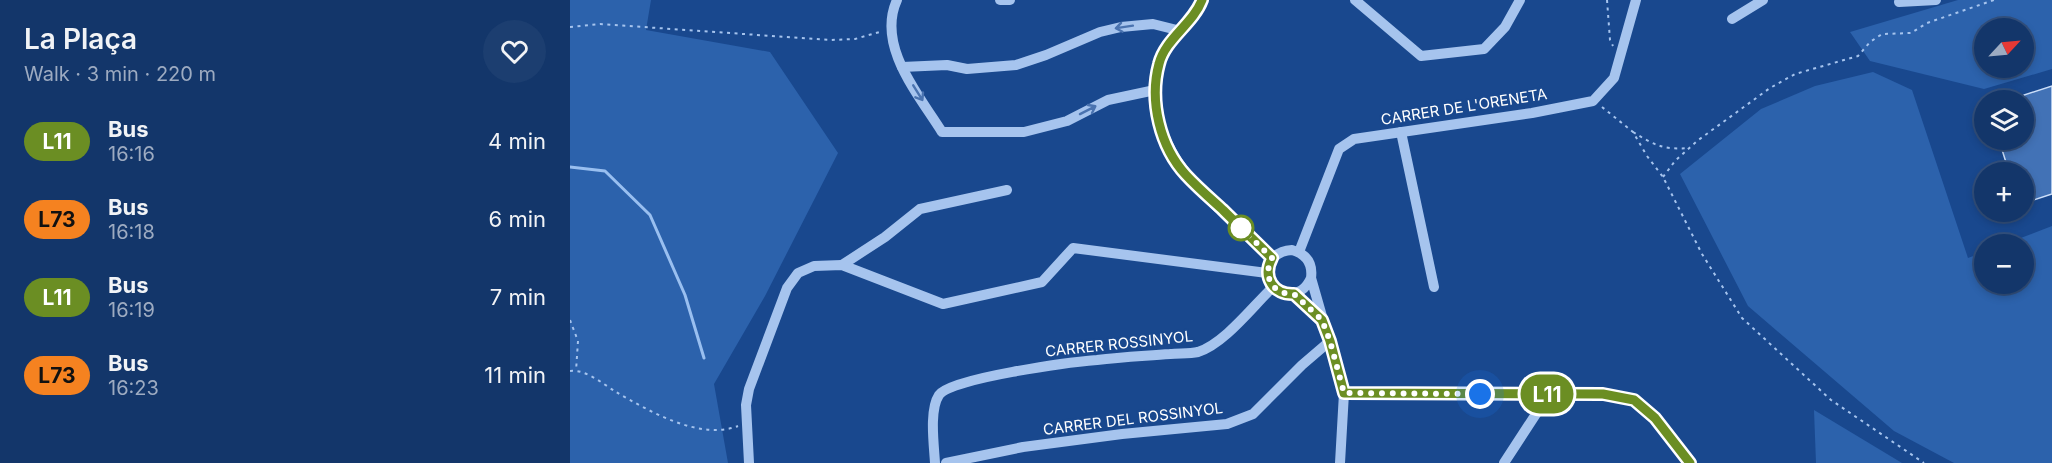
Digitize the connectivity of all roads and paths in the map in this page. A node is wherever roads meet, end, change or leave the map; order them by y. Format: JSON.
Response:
{"nodes":[{"id":1,"x":897,"y":0,"type":"edge"},
{"id":2,"x":1000,"y":0,"type":"edge"},
{"id":3,"x":1010,"y":0,"type":"edge"},
{"id":4,"x":1202,"y":0,"type":"edge"},
{"id":5,"x":1355,"y":0,"type":"edge"},
{"id":6,"x":1520,"y":0,"type":"edge"},
{"id":7,"x":1607,"y":0,"type":"edge"},
{"id":8,"x":1636,"y":0,"type":"edge"},
{"id":9,"x":1763,"y":0,"type":"edge"},
{"id":10,"x":1936,"y":0,"type":"edge"},
{"id":11,"x":1994,"y":0,"type":"edge"},
{"id":12,"x":1899,"y":2,"type":"dead end"},
{"id":13,"x":1732,"y":19,"type":"dead end"},
{"id":14,"x":570,"y":27,"type":"edge"},
{"id":15,"x":891,"y":28,"type":"junction"},
{"id":16,"x":1181,"y":32,"type":"junction"},
{"id":17,"x":1619,"y":56,"type":"junction"},
{"id":18,"x":902,"y":67,"type":"junction"},
{"id":19,"x":1155,"y":90,"type":"junction"},
{"id":20,"x":1593,"y":101,"type":"junction"},
{"id":21,"x":1401,"y":132,"type":"junction"},
{"id":22,"x":1633,"y":132,"type":"junction"},
{"id":23,"x":1689,"y":148,"type":"junction"},
{"id":24,"x":1663,"y":177,"type":"junction"},
{"id":25,"x":1007,"y":190,"type":"dead end"},
{"id":26,"x":1299,"y":252,"type":"junction"},
{"id":27,"x":1272,"y":258,"type":"junction"},
{"id":28,"x":842,"y":265,"type":"junction"},
{"id":29,"x":1268,"y":273,"type":"junction"},
{"id":30,"x":1311,"y":278,"type":"junction"},
{"id":31,"x":1273,"y":287,"type":"junction"},
{"id":32,"x":1434,"y":287,"type":"dead end"},
{"id":33,"x":1294,"y":294,"type":"junction"},
{"id":34,"x":570,"y":320,"type":"edge"},
{"id":35,"x":1322,"y":320,"type":"junction"},
{"id":36,"x":1330,"y":341,"type":"junction"},
{"id":37,"x":576,"y":370,"type":"junction"},
{"id":38,"x":570,"y":371,"type":"edge"},
{"id":39,"x":1344,"y":393,"type":"junction"},
{"id":40,"x":1549,"y":394,"type":"junction"},
{"id":41,"x":747,"y":423,"type":"junction"},
{"id":42,"x":749,"y":463,"type":"edge"},
{"id":43,"x":935,"y":463,"type":"edge"},
{"id":44,"x":946,"y":463,"type":"edge"},
{"id":45,"x":1340,"y":463,"type":"edge"},
{"id":46,"x":1504,"y":463,"type":"edge"},
{"id":47,"x":1689,"y":463,"type":"edge"},
{"id":48,"x":1924,"y":463,"type":"edge"}],
"edges":[{"from":1,"to":15,"type":"street"},
{"from":2,"to":3,"type":"street"},
{"from":4,"to":16,"type":"street"},
{"from":5,"to":6,"type":"street"},
{"from":7,"to":17,"type":"path"},
{"from":8,"to":17,"type":"street"},
{"from":9,"to":13,"type":"street"},
{"from":10,"to":12,"type":"street"},
{"from":11,"to":23,"type":"path"},
{"from":14,"to":15,"type":"path"},
{"from":15,"to":18,"type":"street"},
{"from":16,"to":18,"type":"street","one_way":true},
{"from":16,"to":19,"type":"street"},
{"from":17,"to":20,"type":"street"},
{"from":18,"to":19,"type":"street","one_way":true},
{"from":19,"to":27,"type":"street"},
{"from":20,"to":21,"type":"street","name":"CARRER DE L'ORENETA"},
{"from":20,"to":22,"type":"path"},
{"from":21,"to":26,"type":"street","name":"CARRER DE L'ORENETA"},
{"from":21,"to":32,"type":"street"},
{"from":22,"to":23,"type":"path"},
{"from":22,"to":24,"type":"path"},
{"from":23,"to":24,"type":"path"},
{"from":24,"to":48,"type":"path"},
{"from":25,"to":28,"type":"street"},
{"from":26,"to":27,"type":"street"},
{"from":26,"to":30,"type":"street"},
{"from":27,"to":29,"type":"street"},
{"from":28,"to":29,"type":"street"},
{"from":28,"to":41,"type":"street"},
{"from":29,"to":31,"type":"street"},
{"from":30,"to":33,"type":"street"},
{"from":30,"to":35,"type":"street"},
{"from":31,"to":33,"type":"street"},
{"from":31,"to":43,"type":"street","name":"CARRER ROSSINYOL"},
{"from":33,"to":35,"type":"street"},
{"from":34,"to":37,"type":"path"},
{"from":35,"to":36,"type":"street"},
{"from":36,"to":39,"type":"street"},
{"from":36,"to":44,"type":"street","name":"CARRER DEL ROSSINYOL"},
{"from":37,"to":38,"type":"path"},
{"from":37,"to":41,"type":"path"},
{"from":39,"to":40,"type":"street"},
{"from":39,"to":45,"type":"street"},
{"from":40,"to":46,"type":"street"},
{"from":40,"to":47,"type":"street"},
{"from":41,"to":42,"type":"street"}]}
